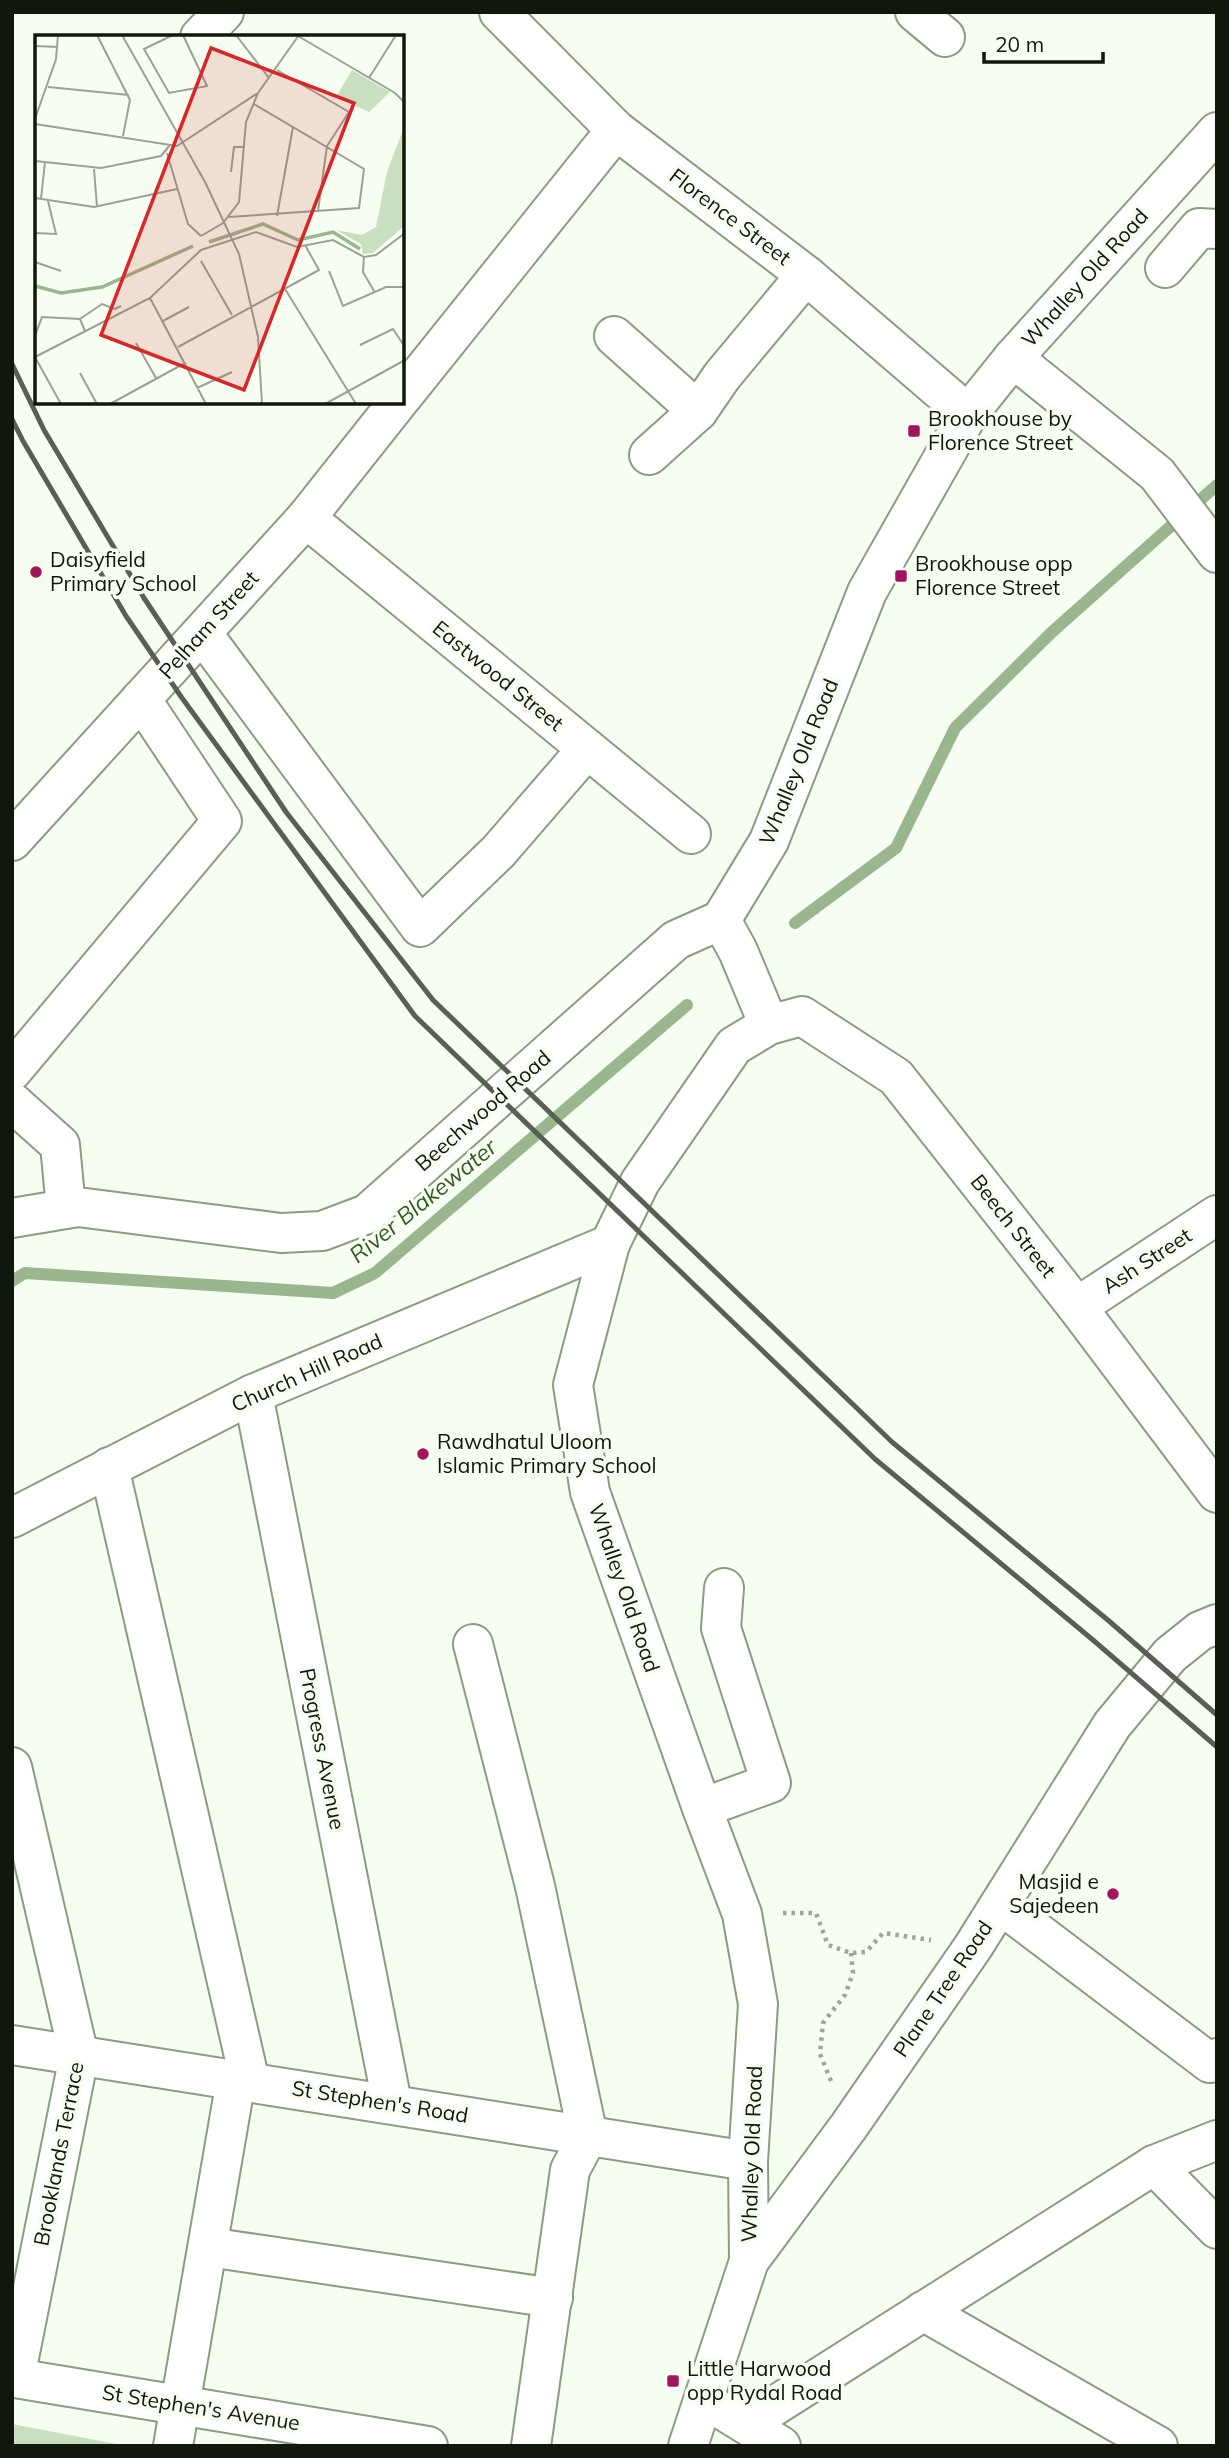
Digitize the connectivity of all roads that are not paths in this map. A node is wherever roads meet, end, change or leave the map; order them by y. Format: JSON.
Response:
{"nodes":[{"id":1,"x":224,"y":12,"type":"edge"},
{"id":2,"x":915,"y":12,"type":"edge"},
{"id":3,"x":515,"y":18,"type":"edge"},
{"id":4,"x":202,"y":35,"type":"edge"},
{"id":5,"x":945,"y":37,"type":"dead end"},
{"id":6,"x":616,"y":130,"type":"junction"},
{"id":7,"x":1217,"y":132,"type":"edge"},
{"id":8,"x":1217,"y":229,"type":"edge"},
{"id":9,"x":1165,"y":268,"type":"dead end"},
{"id":10,"x":806,"y":275,"type":"junction"},
{"id":11,"x":614,"y":336,"type":"dead end"},
{"id":12,"x":1013,"y":358,"type":"junction"},
{"id":13,"x":404,"y":395,"type":"edge"},
{"id":14,"x":396,"y":404,"type":"edge"},
{"id":15,"x":698,"y":411,"type":"junction"},
{"id":16,"x":968,"y":414,"type":"junction"},
{"id":17,"x":649,"y":455,"type":"dead end"},
{"id":18,"x":306,"y":518,"type":"junction"},
{"id":19,"x":1214,"y":549,"type":"edge"},
{"id":20,"x":202,"y":633,"type":"junction"},
{"id":21,"x":141,"y":699,"type":"junction"},
{"id":22,"x":587,"y":749,"type":"junction"},
{"id":23,"x":691,"y":834,"type":"dead end"},
{"id":24,"x":12,"y":841,"type":"edge"},
{"id":25,"x":721,"y":920,"type":"junction"},
{"id":26,"x":769,"y":1025,"type":"junction"},
{"id":27,"x":12,"y":1071,"type":"edge"},
{"id":28,"x":12,"y":1102,"type":"edge"},
{"id":29,"x":66,"y":1209,"type":"junction"},
{"id":30,"x":1217,"y":1215,"type":"edge"},
{"id":31,"x":12,"y":1218,"type":"edge"},
{"id":32,"x":610,"y":1244,"type":"junction"},
{"id":33,"x":1077,"y":1307,"type":"junction"},
{"id":34,"x":253,"y":1394,"type":"junction"},
{"id":35,"x":109,"y":1467,"type":"junction"},
{"id":36,"x":1217,"y":1493,"type":"edge"},
{"id":37,"x":12,"y":1518,"type":"edge"},
{"id":38,"x":724,"y":1588,"type":"dead end"},
{"id":39,"x":1217,"y":1624,"type":"edge"},
{"id":40,"x":473,"y":1644,"type":"dead end"},
{"id":41,"x":12,"y":1767,"type":"edge"},
{"id":42,"x":702,"y":1808,"type":"junction"},
{"id":43,"x":1000,"y":1903,"type":"junction"},
{"id":44,"x":12,"y":2045,"type":"edge"},
{"id":45,"x":79,"y":2056,"type":"junction"},
{"id":46,"x":1217,"y":2059,"type":"edge"},
{"id":47,"x":243,"y":2081,"type":"junction"},
{"id":48,"x":392,"y":2103,"type":"junction"},
{"id":49,"x":588,"y":2136,"type":"junction"},
{"id":50,"x":1217,"y":2140,"type":"edge"},
{"id":51,"x":748,"y":2161,"type":"junction"},
{"id":52,"x":1154,"y":2165,"type":"junction"},
{"id":53,"x":1217,"y":2229,"type":"edge"},
{"id":54,"x":208,"y":2247,"type":"junction"},
{"id":55,"x":749,"y":2261,"type":"junction"},
{"id":56,"x":553,"y":2298,"type":"junction"},
{"id":57,"x":923,"y":2311,"type":"junction"},
{"id":58,"x":15,"y":2378,"type":"joint"},
{"id":59,"x":705,"y":2399,"type":"junction"},
{"id":60,"x":180,"y":2405,"type":"junction"},
{"id":61,"x":746,"y":2424,"type":"junction"},
{"id":62,"x":173,"y":2446,"type":"edge"},
{"id":63,"x":428,"y":2446,"type":"edge"},
{"id":64,"x":531,"y":2446,"type":"edge"},
{"id":65,"x":688,"y":2446,"type":"edge"},
{"id":66,"x":781,"y":2446,"type":"edge"},
{"id":67,"x":1158,"y":2446,"type":"edge"}],
"edges":[{"from":1,"to":4,"type":"street"},
{"from":2,"to":5,"type":"street"},
{"from":3,"to":6,"type":"street","name":"Florence Street"},
{"from":6,"to":10,"type":"street","name":"Florence Street"},
{"from":6,"to":13,"type":"street"},
{"from":7,"to":12,"type":"street","name":"Whalley Old Road"},
{"from":8,"to":9,"type":"street"},
{"from":10,"to":15,"type":"street"},
{"from":10,"to":16,"type":"street","name":"Florence Street"},
{"from":11,"to":15,"type":"street"},
{"from":12,"to":16,"type":"street","name":"Whalley Old Road"},
{"from":12,"to":19,"type":"street"},
{"from":14,"to":18,"type":"street","name":"Pelham Street"},
{"from":15,"to":17,"type":"street"},
{"from":16,"to":25,"type":"street","name":"Whalley Old Road"},
{"from":18,"to":20,"type":"street","name":"Pelham Street"},
{"from":18,"to":22,"type":"street","name":"Eastwood Street"},
{"from":20,"to":21,"type":"street","name":"Pelham Street"},
{"from":20,"to":22,"type":"street"},
{"from":21,"to":24,"type":"street","name":"Pelham Street"},
{"from":21,"to":27,"type":"street"},
{"from":22,"to":23,"type":"street","name":"Eastwood Street"},
{"from":25,"to":26,"type":"street"},
{"from":25,"to":29,"type":"street","name":"Beechwood Road"},
{"from":26,"to":32,"type":"street","name":"Whalley Old Road"},
{"from":26,"to":33,"type":"street","name":"Beech Street"},
{"from":28,"to":29,"type":"street"},
{"from":29,"to":31,"type":"street","name":"Beechwood Road"},
{"from":30,"to":33,"type":"street","name":"Ash Street"},
{"from":32,"to":34,"type":"street","name":"Church Hill Road"},
{"from":32,"to":42,"type":"street","name":"Whalley Old Road"},
{"from":33,"to":36,"type":"street","name":"Beech Street"},
{"from":34,"to":35,"type":"street","name":"Church Hill Road"},
{"from":34,"to":48,"type":"street","name":"Progress Avenue"},
{"from":35,"to":37,"type":"street","name":"Church Hill Road"},
{"from":35,"to":47,"type":"street"},
{"from":38,"to":42,"type":"street"},
{"from":39,"to":43,"type":"street","name":"Plane Tree Road"},
{"from":40,"to":49,"type":"street"},
{"from":41,"to":45,"type":"street","name":"Brooklands Terrace"},
{"from":42,"to":51,"type":"street","name":"Whalley Old Road"},
{"from":43,"to":46,"type":"street"},
{"from":43,"to":55,"type":"street","name":"Plane Tree Road"},
{"from":44,"to":45,"type":"street","name":"St Stephen's Road"},
{"from":45,"to":47,"type":"street","name":"St Stephen's Road"},
{"from":45,"to":58,"type":"street","name":"Brooklands Terrace"},
{"from":47,"to":48,"type":"street","name":"St Stephen's Road"},
{"from":47,"to":54,"type":"street"},
{"from":48,"to":49,"type":"street","name":"St Stephen's Road"},
{"from":49,"to":51,"type":"street","name":"St Stephen's Road"},
{"from":49,"to":56,"type":"street"},
{"from":50,"to":52,"type":"street"},
{"from":51,"to":55,"type":"street","name":"Whalley Old Road"},
{"from":52,"to":53,"type":"street"},
{"from":52,"to":57,"type":"street"},
{"from":54,"to":56,"type":"street"},
{"from":54,"to":60,"type":"street"},
{"from":55,"to":59,"type":"street","name":"Whalley Old Road"},
{"from":56,"to":64,"type":"street"},
{"from":57,"to":61,"type":"street"},
{"from":57,"to":67,"type":"street"},
{"from":58,"to":60,"type":"street","name":"St Stephen's Avenue"},
{"from":59,"to":61,"type":"street"},
{"from":59,"to":65,"type":"street","name":"Whalley Old Road"},
{"from":60,"to":62,"type":"street"},
{"from":60,"to":63,"type":"street","name":"St Stephen's Avenue"},
{"from":61,"to":66,"type":"street"}]}
